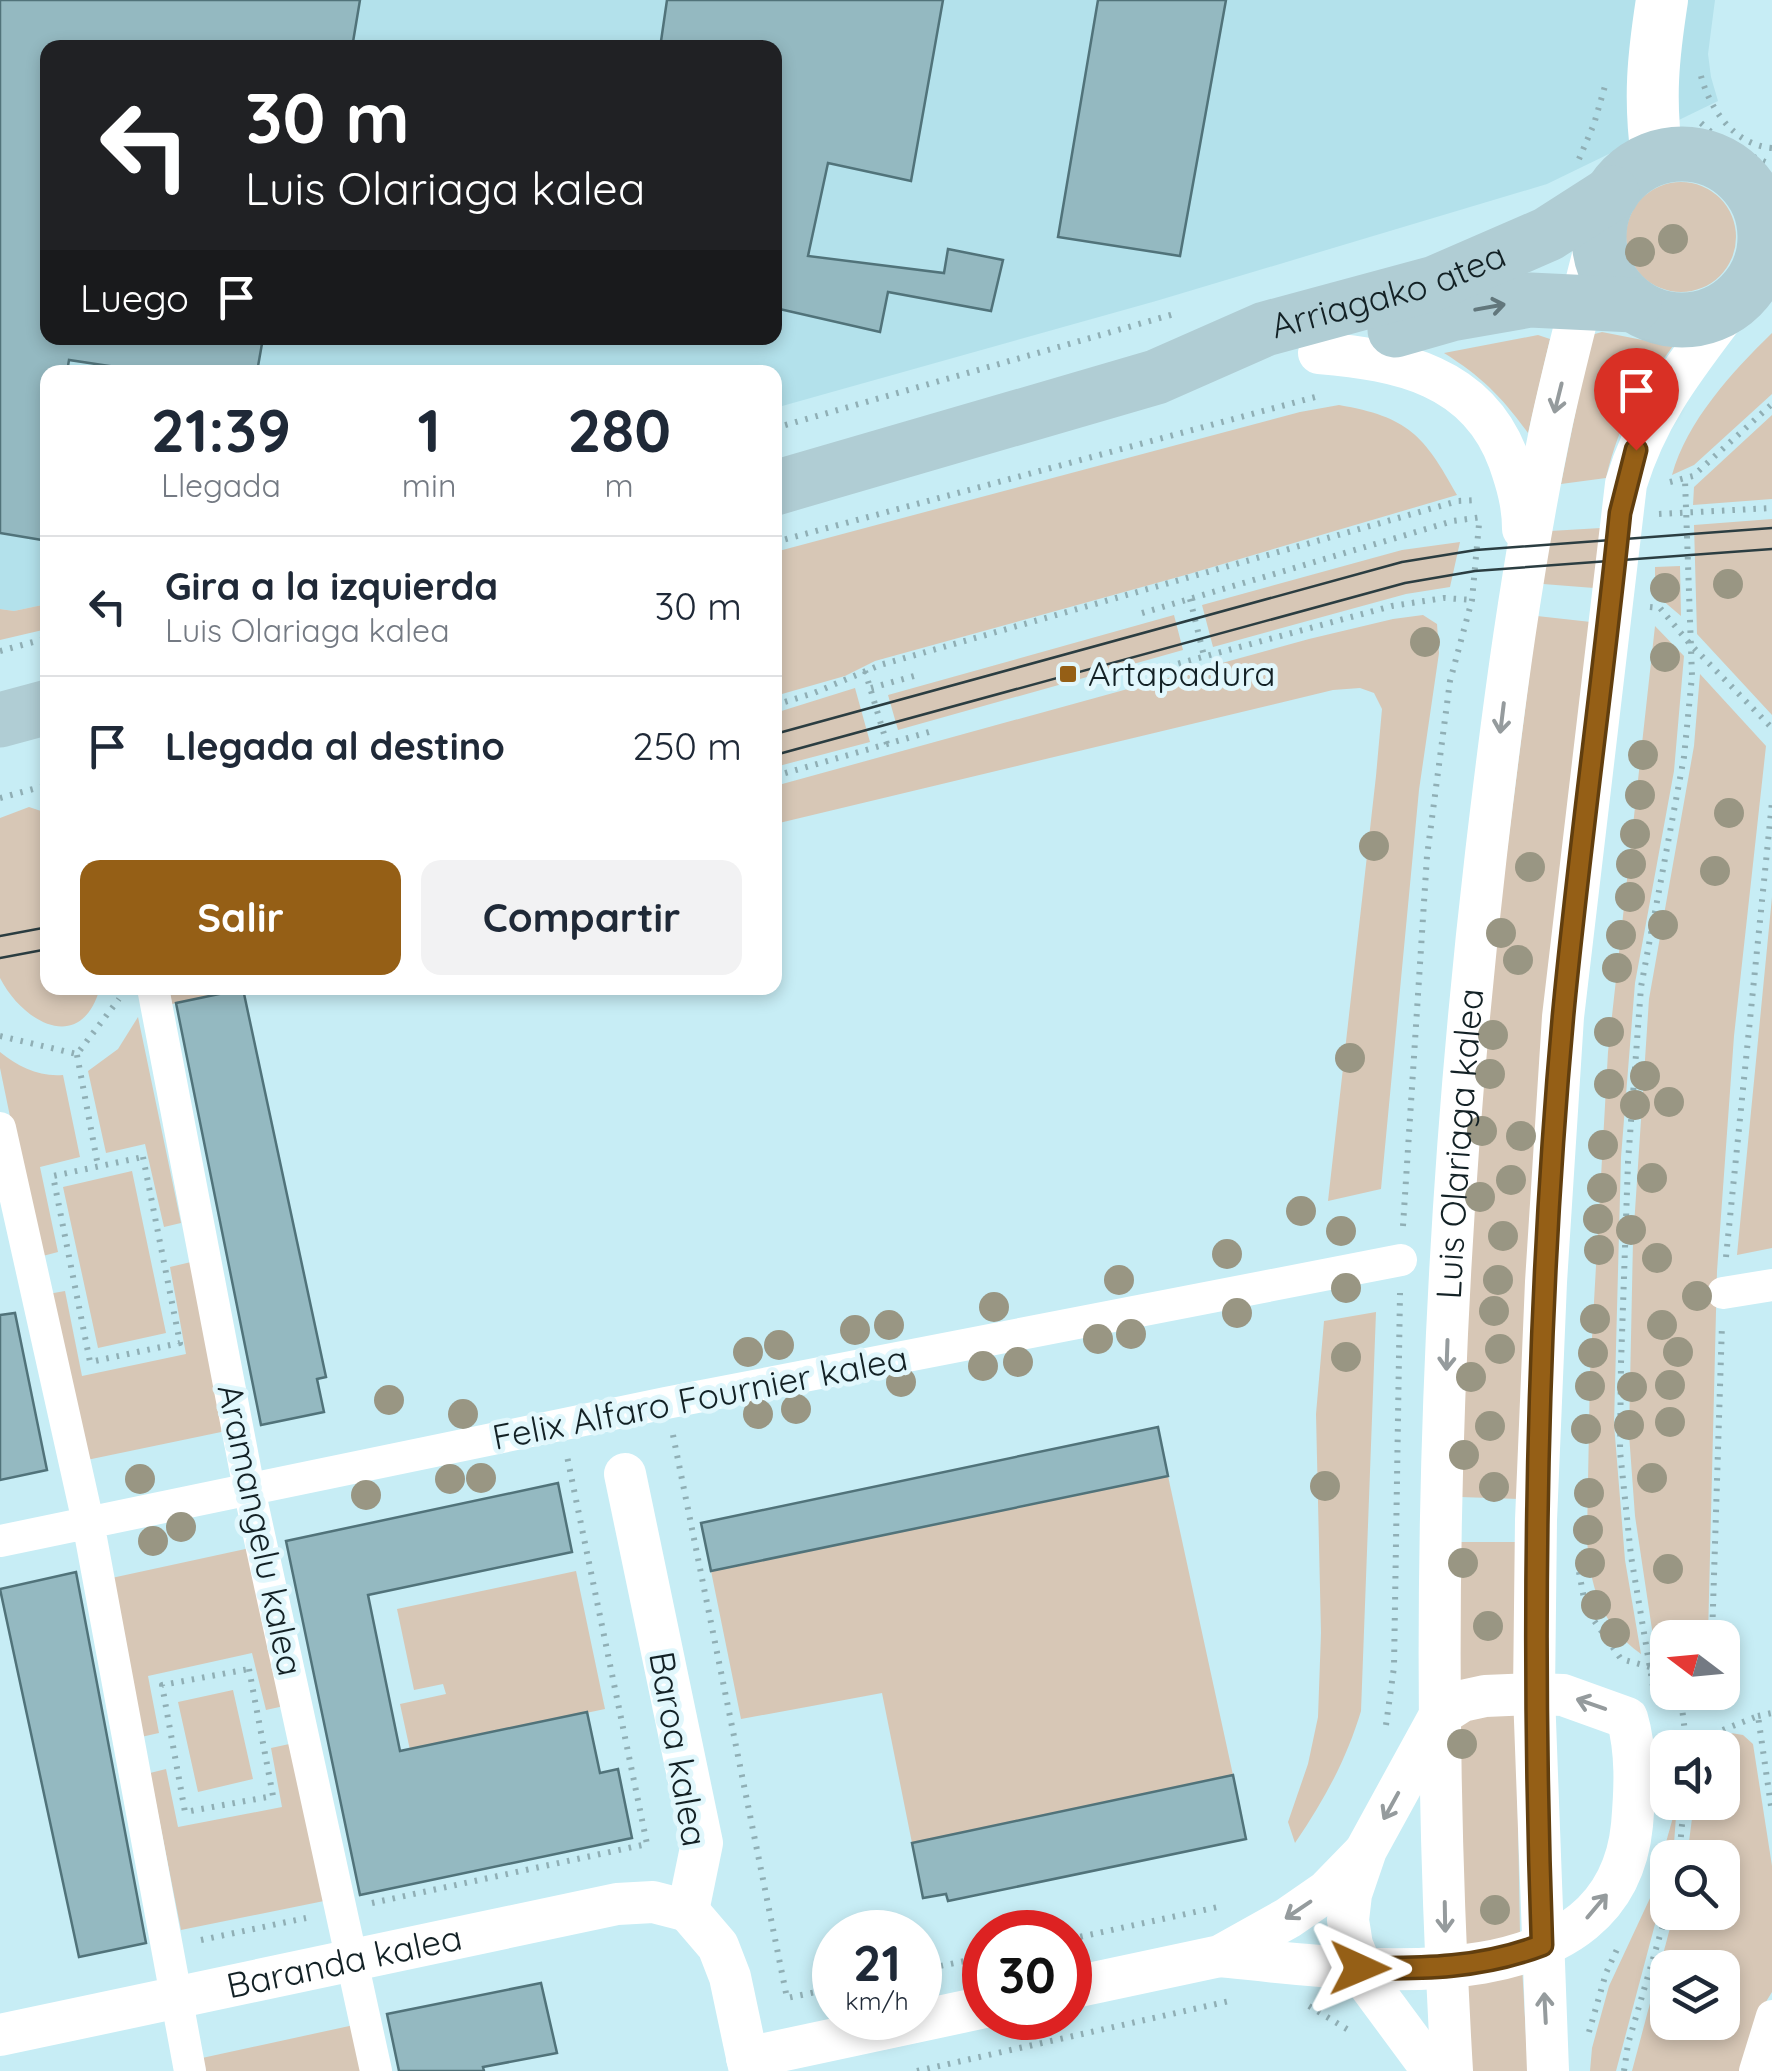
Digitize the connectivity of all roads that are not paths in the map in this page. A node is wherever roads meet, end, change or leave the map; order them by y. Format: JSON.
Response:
{"nodes":[{"id":1,"x":1662,"y":0,"type":"edge"},
{"id":2,"x":1657,"y":157,"type":"junction"},
{"id":3,"x":1595,"y":199,"type":"junction"},
{"id":4,"x":1755,"y":278,"type":"edge"},
{"id":5,"x":1608,"y":304,"type":"junction"},
{"id":6,"x":1319,"y":353,"type":"junction"},
{"id":7,"x":1156,"y":377,"type":"junction"},
{"id":8,"x":782,"y":486,"type":"edge"},
{"id":9,"x":1522,"y":592,"type":"junction"},
{"id":10,"x":40,"y":709,"type":"edge"},
{"id":11,"x":0,"y":720,"type":"edge"},
{"id":12,"x":153,"y":995,"type":"edge"},
{"id":13,"x":0,"y":1128,"type":"edge"},
{"id":14,"x":1401,"y":1260,"type":"road end"},
{"id":15,"x":1772,"y":1284,"type":"edge"},
{"id":16,"x":1722,"y":1293,"type":"road end"},
{"id":17,"x":625,"y":1474,"type":"dead end"},
{"id":18,"x":249,"y":1489,"type":"junction"},
{"id":19,"x":88,"y":1522,"type":"junction"},
{"id":20,"x":0,"y":1541,"type":"edge"},
{"id":21,"x":1534,"y":1694,"type":"junction"},
{"id":22,"x":1440,"y":1715,"type":"junction"},
{"id":23,"x":1366,"y":1850,"type":"junction"},
{"id":24,"x":688,"y":1911,"type":"junction"},
{"id":25,"x":1542,"y":1945,"type":"junction"},
{"id":26,"x":1220,"y":1956,"type":"junction"},
{"id":27,"x":354,"y":1960,"type":"junction"},
{"id":28,"x":1360,"y":1968,"type":"junction"},
{"id":29,"x":1446,"y":1969,"type":"junction"},
{"id":30,"x":1092,"y":1983,"type":"edge"},
{"id":31,"x":175,"y":1998,"type":"junction"},
{"id":32,"x":962,"y":2013,"type":"edge"},
{"id":33,"x":1772,"y":2016,"type":"edge"},
{"id":34,"x":0,"y":2034,"type":"edge"},
{"id":35,"x":748,"y":2064,"type":"edge"},
{"id":36,"x":190,"y":2071,"type":"edge"},
{"id":37,"x":376,"y":2071,"type":"edge"},
{"id":38,"x":1433,"y":2071,"type":"edge"},
{"id":39,"x":1452,"y":2071,"type":"edge"},
{"id":40,"x":1548,"y":2071,"type":"edge"},
{"id":41,"x":1755,"y":2071,"type":"edge"}],
"edges":[{"from":1,"to":2,"type":"street"},
{"from":2,"to":3,"type":"main road"},
{"from":2,"to":4,"type":"main road"},
{"from":3,"to":5,"type":"main road"},
{"from":3,"to":7,"type":"main road","name":"Arriagako atea"},
{"from":4,"to":5,"type":"main road"},
{"from":4,"to":21,"type":"street"},
{"from":6,"to":5,"type":"main road","name":"Arriagako atea","one_way":true},
{"from":5,"to":9,"type":"street","name":"Luis Olariaga kalea","one_way":true},
{"from":6,"to":7,"type":"main road","name":"Arriagako atea"},
{"from":6,"to":9,"type":"street","name":"Luis Olariaga kalea"},
{"from":7,"to":8,"type":"main road","name":"Arriagako atea"},
{"from":9,"to":22,"type":"street","name":"Luis Olariaga kalea","one_way":true},
{"from":10,"to":11,"type":"main road"},
{"from":12,"to":18,"type":"street","name":"Aramangelu kalea"},
{"from":13,"to":19,"type":"street"},
{"from":14,"to":18,"type":"street","name":"Felix Alfaro Fournier kalea"},
{"from":15,"to":16,"type":"street"},
{"from":17,"to":24,"type":"street","name":"Baroa kalea"},
{"from":18,"to":19,"type":"street","name":"Felix Alfaro Fournier kalea"},
{"from":18,"to":27,"type":"street","name":"Aramangelu kalea"},
{"from":19,"to":20,"type":"street","name":"Felix Alfaro Fournier kalea"},
{"from":19,"to":31,"type":"street"},
{"from":21,"to":22,"type":"street"},
{"from":21,"to":25,"type":"street"},
{"from":25,"to":21,"type":"street","one_way":true},
{"from":22,"to":23,"type":"street","name":"Luis Olariaga kalea","one_way":true},
{"from":22,"to":29,"type":"street","name":"Luis Olariaga kalea","one_way":true},
{"from":23,"to":26,"type":"street","one_way":true},
{"from":23,"to":28,"type":"street","name":"Luis Olariaga kalea"},
{"from":24,"to":27,"type":"street","name":"Baranda kalea"},
{"from":24,"to":35,"type":"street"},
{"from":25,"to":29,"type":"street"},
{"from":40,"to":25,"type":"street","one_way":true},
{"from":26,"to":28,"type":"street"},
{"from":26,"to":30,"type":"street"},
{"from":27,"to":31,"type":"street","name":"Baranda kalea"},
{"from":27,"to":37,"type":"street","name":"Aramangelu kalea"},
{"from":28,"to":29,"type":"street"},
{"from":28,"to":38,"type":"street","name":"Luis Olariaga kalea"},
{"from":29,"to":39,"type":"street","name":"Luis Olariaga kalea"},
{"from":31,"to":34,"type":"street","name":"Baranda kalea"},
{"from":31,"to":36,"type":"street"},
{"from":32,"to":35,"type":"street"},
{"from":33,"to":41,"type":"street"}]}
